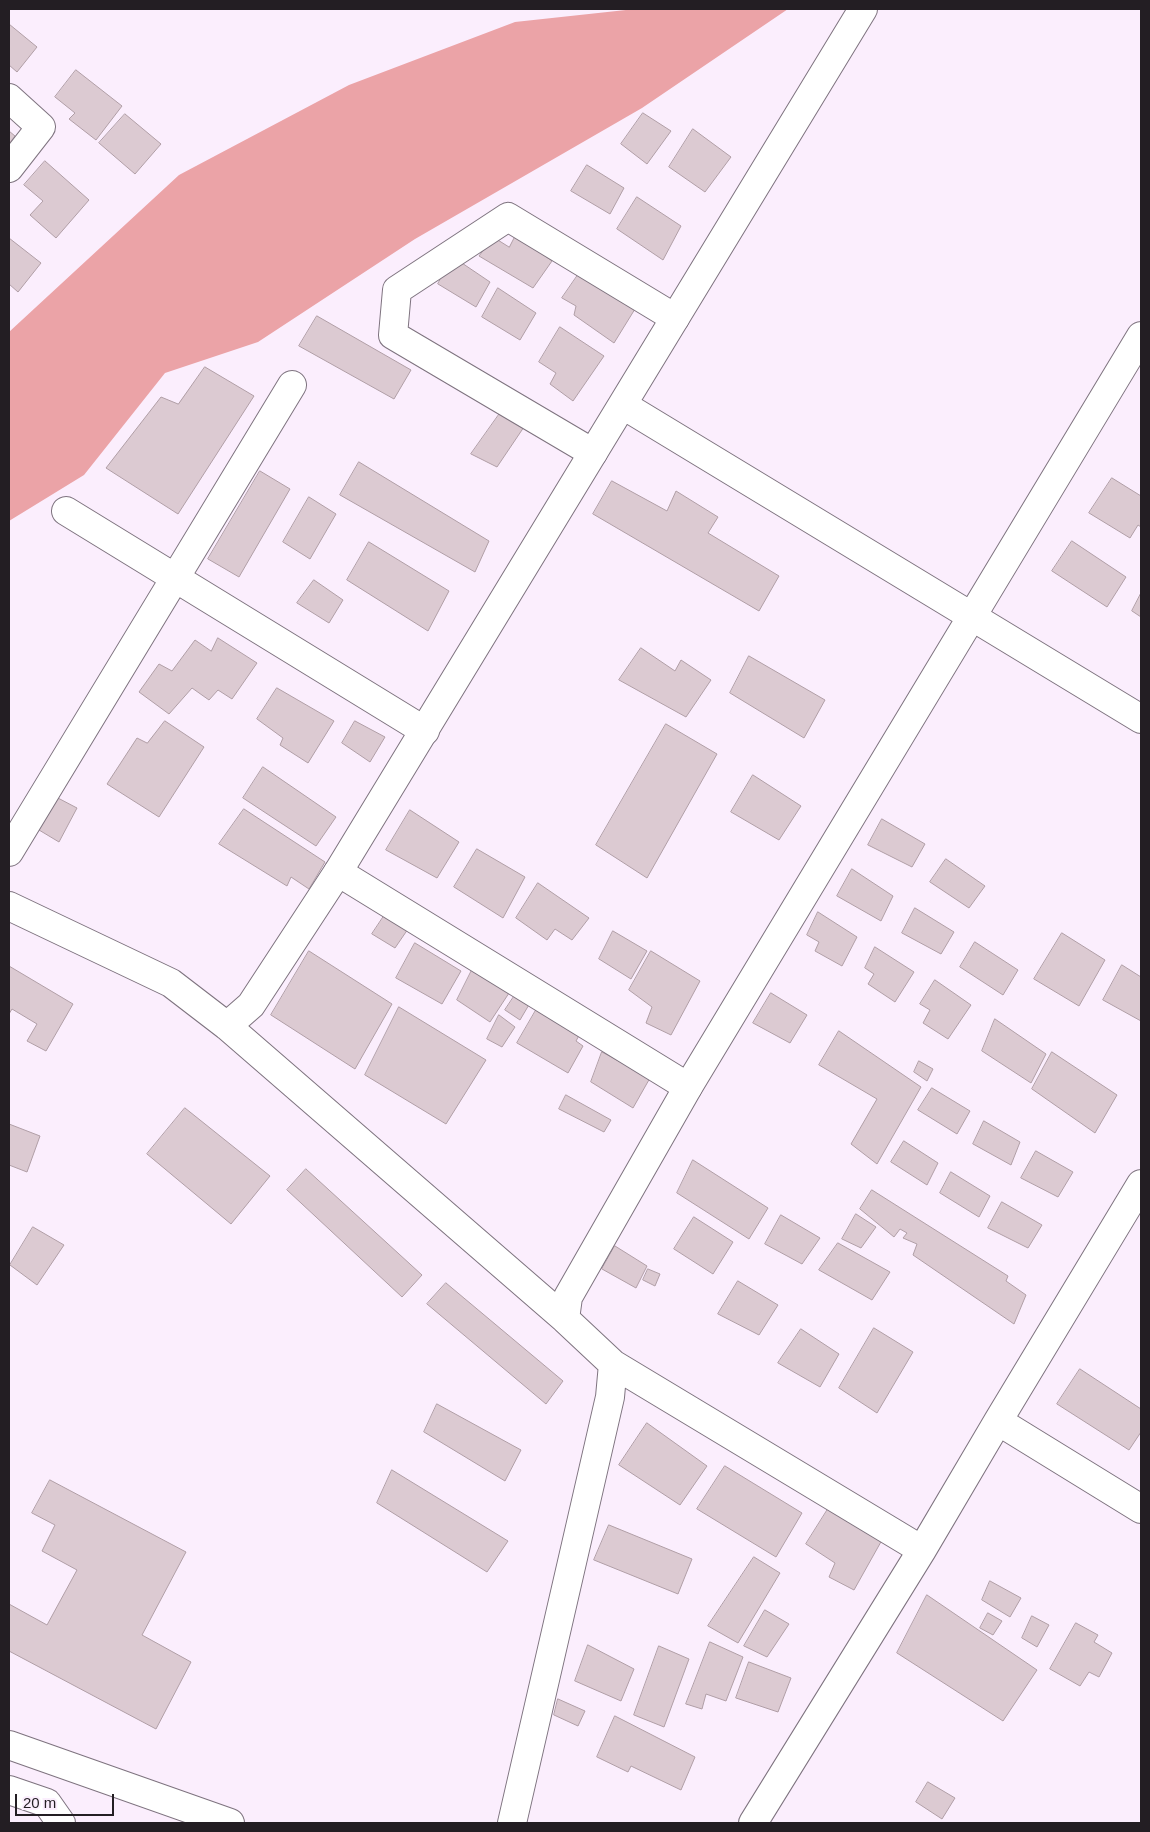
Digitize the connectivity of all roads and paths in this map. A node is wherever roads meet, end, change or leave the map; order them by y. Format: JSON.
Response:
{"nodes":[{"id":1,"x":863,"y":9,"type":"edge"},
{"id":2,"x":9,"y":98,"type":"edge"},
{"id":3,"x":9,"y":168,"type":"edge"},
{"id":4,"x":675,"y":318,"type":"junction"},
{"id":5,"x":1141,"y":336,"type":"edge"},
{"id":6,"x":292,"y":385,"type":"dead end"},
{"id":7,"x":623,"y":405,"type":"junction"},
{"id":8,"x":593,"y":453,"type":"junction"},
{"id":9,"x":66,"y":511,"type":"dead end"},
{"id":10,"x":175,"y":577,"type":"junction"},
{"id":11,"x":972,"y":618,"type":"junction"},
{"id":12,"x":1141,"y":719,"type":"edge"},
{"id":13,"x":425,"y":731,"type":"junction"},
{"id":14,"x":9,"y":852,"type":"edge"},
{"id":15,"x":338,"y":872,"type":"junction"},
{"id":16,"x":9,"y":906,"type":"edge"},
{"id":17,"x":227,"y":1026,"type":"junction"},
{"id":18,"x":688,"y":1087,"type":"junction"},
{"id":19,"x":1141,"y":1184,"type":"edge"},
{"id":20,"x":565,"y":1319,"type":"junction"},
{"id":21,"x":613,"y":1364,"type":"junction"},
{"id":22,"x":998,"y":1421,"type":"junction"},
{"id":23,"x":1141,"y":1509,"type":"edge"},
{"id":24,"x":922,"y":1550,"type":"junction"},
{"id":25,"x":9,"y":1745,"type":"edge"},
{"id":26,"x":9,"y":1790,"type":"edge"},
{"id":27,"x":61,"y":1823,"type":"edge"},
{"id":28,"x":230,"y":1823,"type":"edge"},
{"id":29,"x":512,"y":1823,"type":"edge"},
{"id":30,"x":753,"y":1823,"type":"edge"}],
"edges":[{"from":1,"to":4,"type":"street"},
{"from":2,"to":3,"type":"street"},
{"from":4,"to":7,"type":"street"},
{"from":4,"to":8,"type":"street"},
{"from":5,"to":11,"type":"street"},
{"from":6,"to":10,"type":"street"},
{"from":7,"to":8,"type":"street"},
{"from":7,"to":11,"type":"street"},
{"from":8,"to":13,"type":"street"},
{"from":9,"to":10,"type":"street"},
{"from":10,"to":13,"type":"street"},
{"from":10,"to":14,"type":"street"},
{"from":11,"to":12,"type":"street"},
{"from":11,"to":18,"type":"street"},
{"from":13,"to":15,"type":"street"},
{"from":15,"to":17,"type":"street"},
{"from":15,"to":18,"type":"street"},
{"from":16,"to":17,"type":"street"},
{"from":17,"to":20,"type":"street"},
{"from":18,"to":20,"type":"street"},
{"from":19,"to":22,"type":"street"},
{"from":20,"to":21,"type":"street"},
{"from":21,"to":24,"type":"street"},
{"from":21,"to":29,"type":"street"},
{"from":22,"to":23,"type":"street"},
{"from":22,"to":24,"type":"street"},
{"from":24,"to":30,"type":"street"},
{"from":25,"to":28,"type":"street"},
{"from":26,"to":27,"type":"street"}]}
